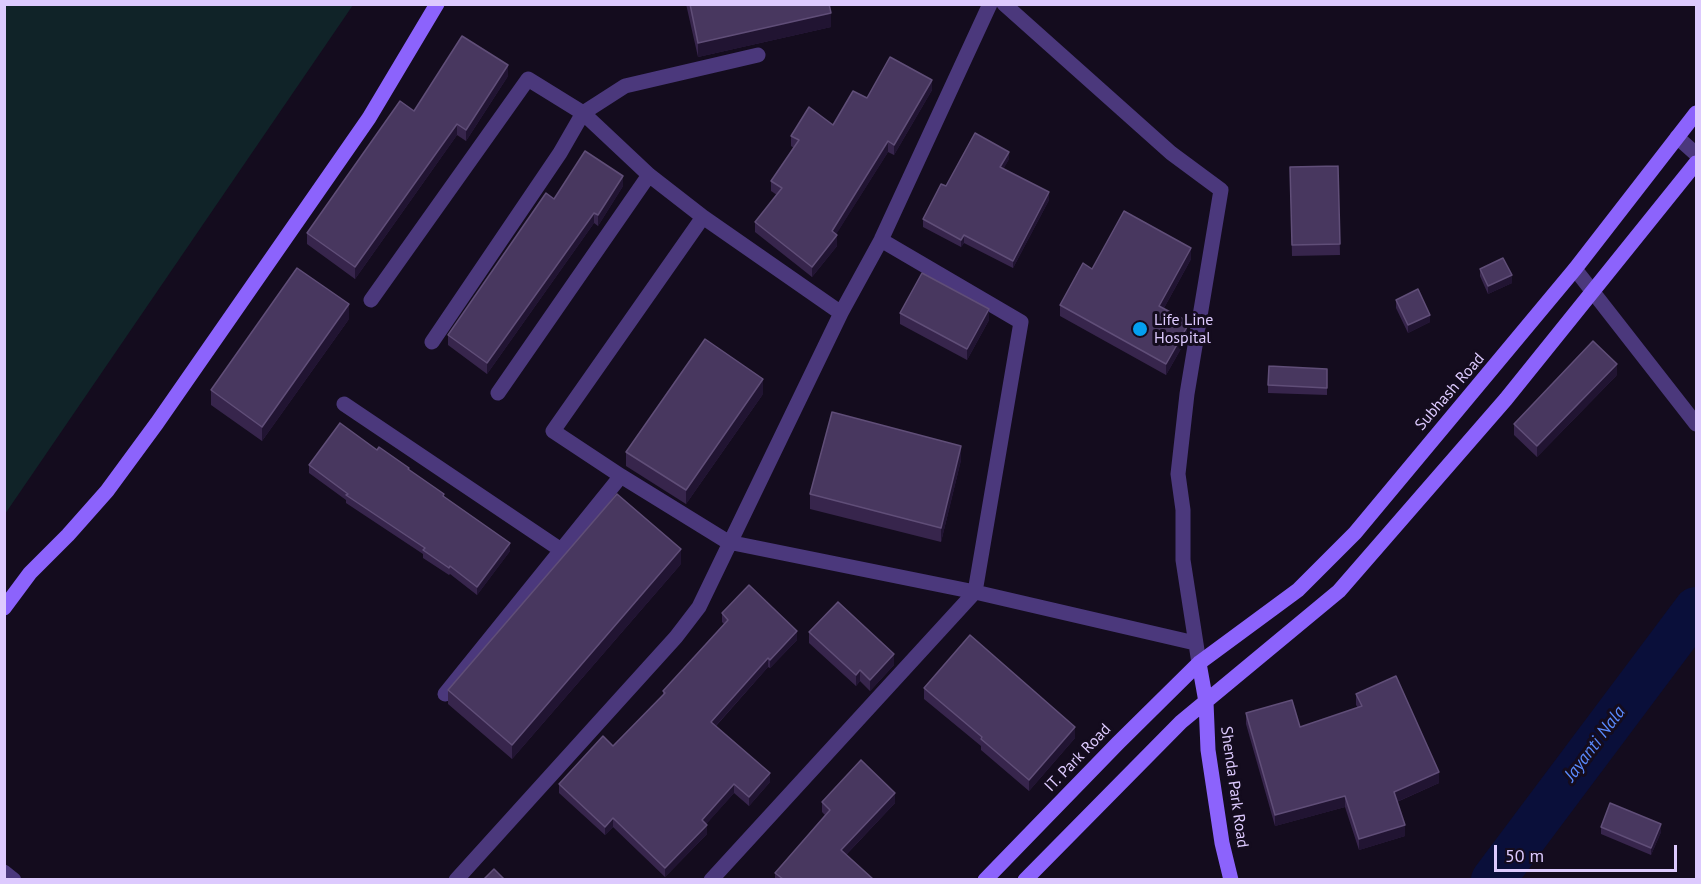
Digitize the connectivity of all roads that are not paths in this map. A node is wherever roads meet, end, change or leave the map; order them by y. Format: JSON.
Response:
{"nodes":[{"id":1,"x":437,"y":4,"type":"edge"},
{"id":2,"x":990,"y":4,"type":"edge"},
{"id":3,"x":1004,"y":4,"type":"edge"},
{"id":4,"x":758,"y":55,"type":"dead end"},
{"id":5,"x":583,"y":113,"type":"junction"},
{"id":6,"x":1696,"y":113,"type":"edge"},
{"id":7,"x":1677,"y":137,"type":"junction"},
{"id":8,"x":1696,"y":154,"type":"edge"},
{"id":9,"x":1696,"y":163,"type":"edge"},
{"id":10,"x":649,"y":176,"type":"junction"},
{"id":11,"x":703,"y":217,"type":"junction"},
{"id":12,"x":881,"y":240,"type":"junction"},
{"id":13,"x":1575,"y":269,"type":"junction"},
{"id":14,"x":1594,"y":292,"type":"junction"},
{"id":15,"x":371,"y":300,"type":"dead end"},
{"id":16,"x":841,"y":313,"type":"junction"},
{"id":17,"x":432,"y":342,"type":"dead end"},
{"id":18,"x":498,"y":393,"type":"dead end"},
{"id":19,"x":344,"y":404,"type":"dead end"},
{"id":20,"x":1696,"y":424,"type":"edge"},
{"id":21,"x":621,"y":476,"type":"junction"},
{"id":22,"x":728,"y":542,"type":"junction"},
{"id":23,"x":561,"y":550,"type":"junction"},
{"id":24,"x":975,"y":592,"type":"junction"},
{"id":25,"x":4,"y":608,"type":"edge"},
{"id":26,"x":1195,"y":643,"type":"junction"},
{"id":27,"x":1199,"y":663,"type":"junction"},
{"id":28,"x":445,"y":694,"type":"dead end"},
{"id":29,"x":1206,"y":702,"type":"junction"},
{"id":30,"x":4,"y":872,"type":"edge"},
{"id":31,"x":14,"y":879,"type":"edge"},
{"id":32,"x":456,"y":879,"type":"edge"},
{"id":33,"x":711,"y":879,"type":"edge"},
{"id":34,"x":985,"y":879,"type":"edge"},
{"id":35,"x":1025,"y":879,"type":"edge"},
{"id":36,"x":1231,"y":879,"type":"edge"}],
"edges":[{"from":1,"to":25,"type":"main road"},
{"from":2,"to":12,"type":"street"},
{"from":3,"to":26,"type":"street"},
{"from":4,"to":5,"type":"street"},
{"from":5,"to":10,"type":"street"},
{"from":5,"to":15,"type":"street"},
{"from":5,"to":17,"type":"street"},
{"from":6,"to":7,"type":"main road","name":"Subhash Road"},
{"from":7,"to":8,"type":"street"},
{"from":7,"to":13,"type":"main road","name":"Subhash Road"},
{"from":9,"to":14,"type":"main road"},
{"from":10,"to":11,"type":"street"},
{"from":10,"to":18,"type":"street"},
{"from":11,"to":16,"type":"street"},
{"from":11,"to":21,"type":"street"},
{"from":12,"to":16,"type":"street"},
{"from":12,"to":24,"type":"street"},
{"from":13,"to":14,"type":"street"},
{"from":13,"to":27,"type":"main road","name":"Subhash Road"},
{"from":14,"to":20,"type":"street"},
{"from":14,"to":29,"type":"main road"},
{"from":16,"to":22,"type":"street"},
{"from":19,"to":23,"type":"street"},
{"from":21,"to":22,"type":"street"},
{"from":21,"to":23,"type":"street"},
{"from":22,"to":24,"type":"street"},
{"from":22,"to":32,"type":"street"},
{"from":23,"to":28,"type":"street"},
{"from":24,"to":26,"type":"street"},
{"from":24,"to":33,"type":"street"},
{"from":26,"to":27,"type":"street"},
{"from":27,"to":29,"type":"main road","name":"Shenda Park Road"},
{"from":27,"to":34,"type":"main road","name":"IT. Park Road"},
{"from":29,"to":35,"type":"main road"},
{"from":29,"to":36,"type":"main road","name":"Shenda Park Road"},
{"from":30,"to":31,"type":"street"}]}
